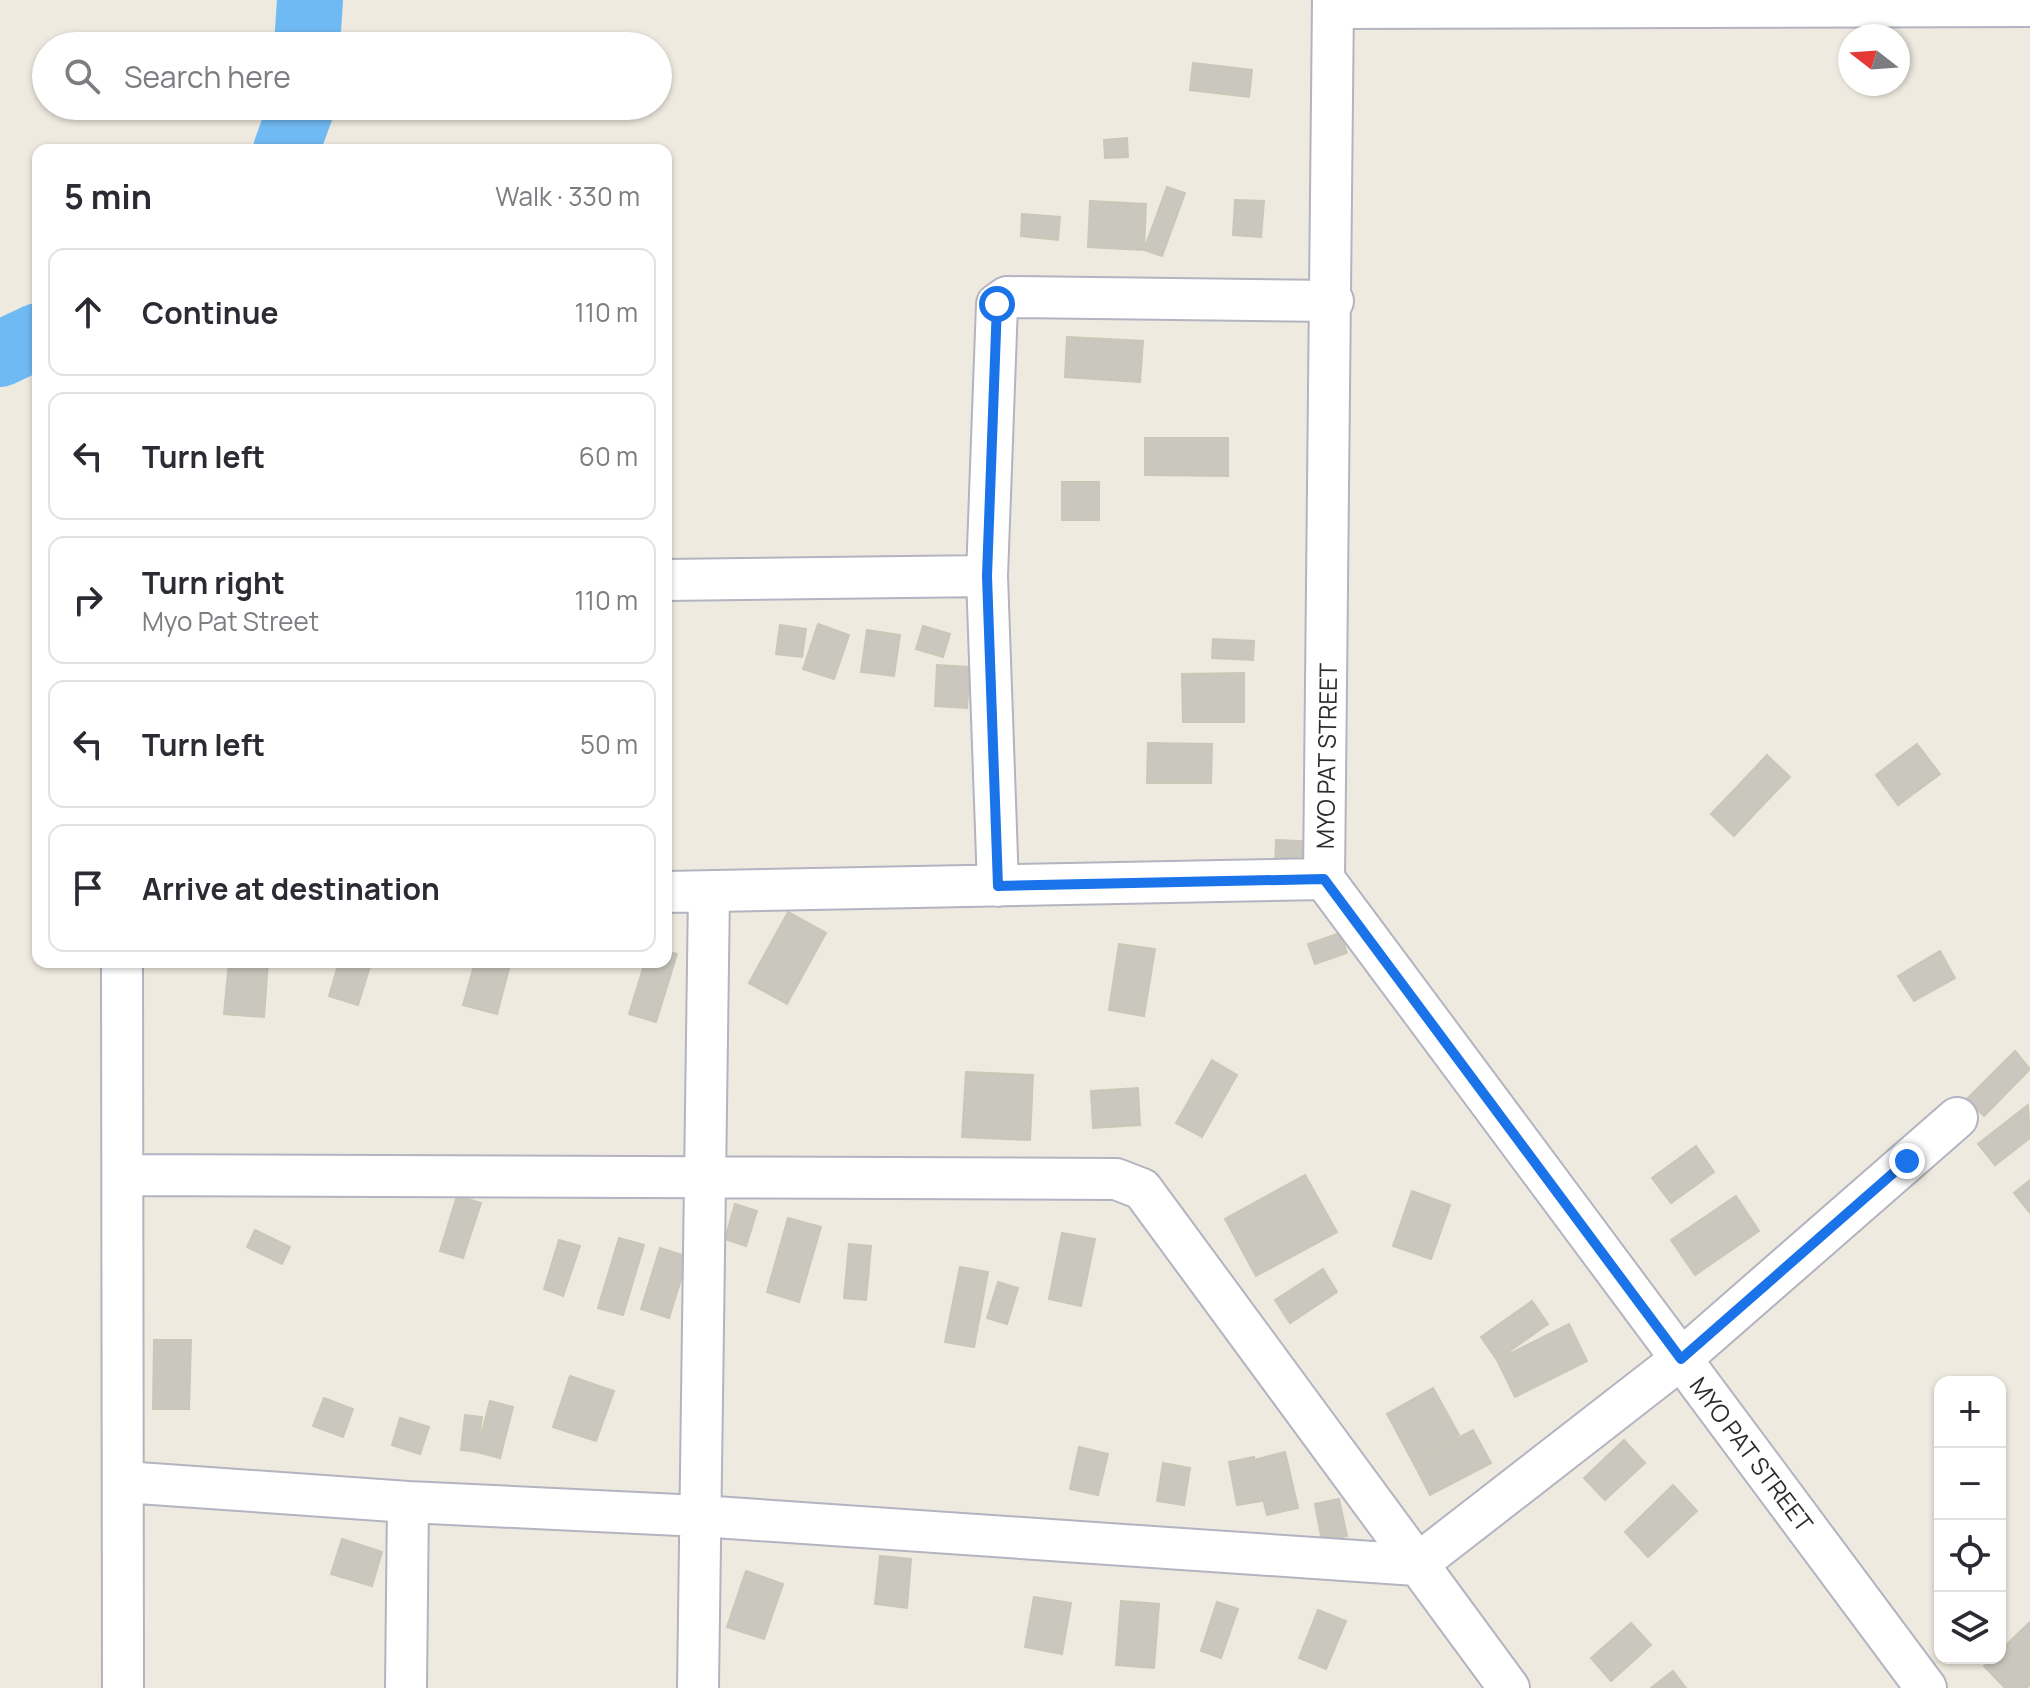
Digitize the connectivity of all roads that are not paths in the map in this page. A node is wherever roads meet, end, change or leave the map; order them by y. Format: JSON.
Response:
{"nodes":[{"id":1,"x":1333,"y":4,"type":"edge"},
{"id":2,"x":2030,"y":6,"type":"edge"},
{"id":3,"x":1333,"y":301,"type":"junction"},
{"id":4,"x":987,"y":576,"type":"junction"},
{"id":5,"x":672,"y":580,"type":"edge"},
{"id":6,"x":1324,"y":879,"type":"junction"},
{"id":7,"x":998,"y":886,"type":"junction"},
{"id":8,"x":672,"y":892,"type":"edge"},
{"id":9,"x":709,"y":892,"type":"junction"},
{"id":10,"x":122,"y":968,"type":"edge"},
{"id":11,"x":1957,"y":1118,"type":"dead end"},
{"id":12,"x":123,"y":1175,"type":"junction"},
{"id":13,"x":704,"y":1178,"type":"junction"},
{"id":14,"x":1681,"y":1359,"type":"junction"},
{"id":15,"x":124,"y":1482,"type":"junction"},
{"id":16,"x":408,"y":1502,"type":"junction"},
{"id":17,"x":700,"y":1516,"type":"junction"},
{"id":18,"x":1416,"y":1565,"type":"junction"},
{"id":19,"x":123,"y":1688,"type":"edge"},
{"id":20,"x":406,"y":1688,"type":"edge"},
{"id":21,"x":698,"y":1688,"type":"edge"},
{"id":22,"x":1509,"y":1688,"type":"edge"},
{"id":23,"x":1926,"y":1688,"type":"edge"}],
"edges":[{"from":1,"to":2,"type":"street"},
{"from":1,"to":3,"type":"street","name":"MYO PAT STREET"},
{"from":3,"to":4,"type":"street"},
{"from":3,"to":6,"type":"street","name":"MYO PAT STREET"},
{"from":4,"to":5,"type":"street"},
{"from":4,"to":7,"type":"street"},
{"from":6,"to":7,"type":"street"},
{"from":6,"to":14,"type":"street","name":"MYO PAT STREET"},
{"from":7,"to":9,"type":"street"},
{"from":8,"to":9,"type":"street"},
{"from":9,"to":13,"type":"street"},
{"from":10,"to":12,"type":"street"},
{"from":11,"to":14,"type":"street"},
{"from":12,"to":13,"type":"street"},
{"from":12,"to":15,"type":"street"},
{"from":13,"to":17,"type":"street"},
{"from":13,"to":18,"type":"street"},
{"from":14,"to":18,"type":"street"},
{"from":14,"to":23,"type":"street","name":"MYO PAT STREET"},
{"from":15,"to":16,"type":"street"},
{"from":15,"to":19,"type":"street"},
{"from":16,"to":17,"type":"street"},
{"from":16,"to":20,"type":"street"},
{"from":17,"to":18,"type":"street"},
{"from":17,"to":21,"type":"street"},
{"from":18,"to":22,"type":"street"}]}
